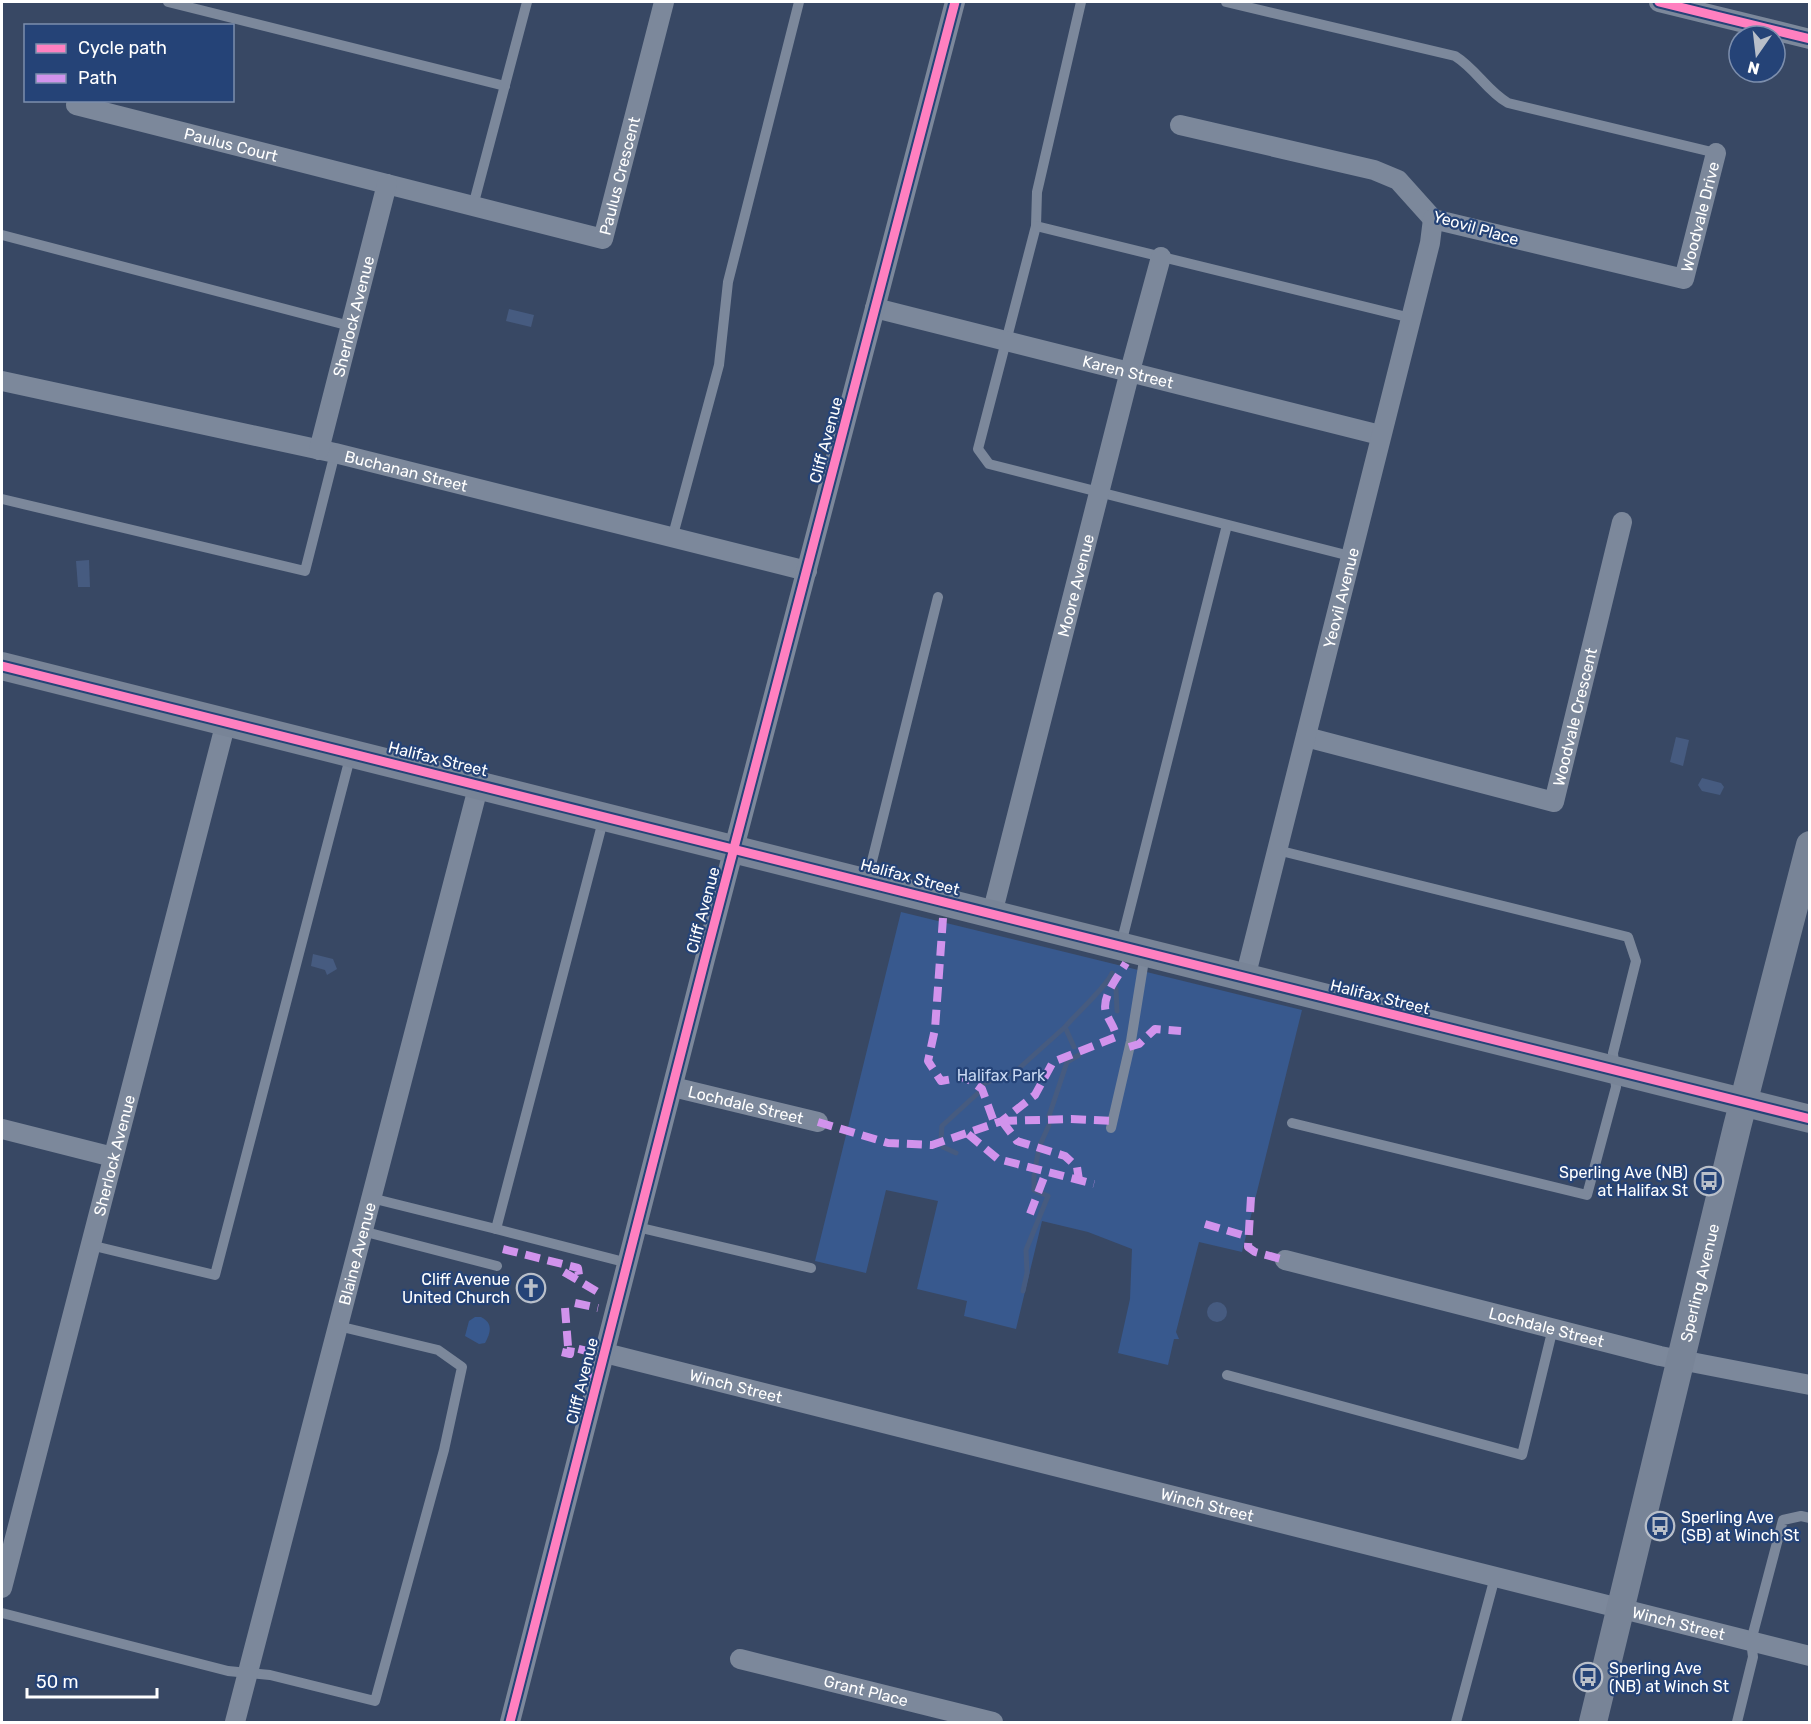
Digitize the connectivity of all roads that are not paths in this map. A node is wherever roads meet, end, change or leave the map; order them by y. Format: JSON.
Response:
{"nodes":[{"id":1,"x":168,"y":2,"type":"edge"},
{"id":2,"x":527,"y":2,"type":"edge"},
{"id":3,"x":664,"y":2,"type":"edge"},
{"id":4,"x":799,"y":2,"type":"edge"},
{"id":5,"x":955,"y":2,"type":"edge"},
{"id":6,"x":1081,"y":2,"type":"edge"},
{"id":7,"x":1226,"y":2,"type":"edge"},
{"id":8,"x":1659,"y":2,"type":"edge"},
{"id":9,"x":1809,"y":39,"type":"edge"},
{"id":10,"x":505,"y":86,"type":"junction"},
{"id":11,"x":76,"y":105,"type":"dead end"},
{"id":12,"x":1180,"y":125,"type":"dead end"},
{"id":13,"x":1716,"y":153,"type":"joint"},
{"id":14,"x":387,"y":184,"type":"junction"},
{"id":15,"x":473,"y":206,"type":"junction"},
{"id":16,"x":1433,"y":219,"type":"junction"},
{"id":17,"x":1036,"y":226,"type":"junction"},
{"id":18,"x":2,"y":234,"type":"edge"},
{"id":19,"x":1161,"y":257,"type":"junction"},
{"id":20,"x":1684,"y":279,"type":"joint"},
{"id":21,"x":875,"y":308,"type":"junction"},
{"id":22,"x":1411,"y":318,"type":"junction"},
{"id":23,"x":350,"y":326,"type":"junction"},
{"id":24,"x":1006,"y":340,"type":"junction"},
{"id":25,"x":1130,"y":371,"type":"junction"},
{"id":26,"x":2,"y":381,"type":"edge"},
{"id":27,"x":1380,"y":435,"type":"junction"},
{"id":28,"x":327,"y":452,"type":"junction"},
{"id":29,"x":1101,"y":492,"type":"junction"},
{"id":30,"x":2,"y":499,"type":"edge"},
{"id":31,"x":1622,"y":522,"type":"dead end"},
{"id":32,"x":1227,"y":525,"type":"junction"},
{"id":33,"x":673,"y":535,"type":"junction"},
{"id":34,"x":1350,"y":556,"type":"junction"},
{"id":35,"x":807,"y":571,"type":"junction"},
{"id":36,"x":938,"y":597,"type":"dead end"},
{"id":37,"x":2,"y":666,"type":"edge"},
{"id":38,"x":226,"y":722,"type":"junction"},
{"id":39,"x":1305,"y":737,"type":"junction"},
{"id":40,"x":351,"y":753,"type":"junction"},
{"id":41,"x":479,"y":784,"type":"junction"},
{"id":42,"x":604,"y":816,"type":"junction"},
{"id":43,"x":1809,"y":845,"type":"edge"},
{"id":44,"x":735,"y":849,"type":"junction"},
{"id":45,"x":1277,"y":850,"type":"junction"},
{"id":46,"x":867,"y":881,"type":"junction"},
{"id":47,"x":992,"y":914,"type":"junction"},
{"id":48,"x":1132,"y":951,"type":"junction"},
{"id":49,"x":1245,"y":978,"type":"junction"},
{"id":50,"x":1615,"y":1071,"type":"junction"},
{"id":51,"x":673,"y":1087,"type":"junction"},
{"id":52,"x":1744,"y":1102,"type":"junction"},
{"id":53,"x":1809,"y":1119,"type":"edge"},
{"id":54,"x":818,"y":1122,"type":"dead end"},
{"id":55,"x":1292,"y":1123,"type":"dead end"},
{"id":56,"x":1111,"y":1128,"type":"dead end"},
{"id":57,"x":2,"y":1129,"type":"edge"},
{"id":58,"x":113,"y":1156,"type":"junction"},
{"id":59,"x":371,"y":1198,"type":"junction"},
{"id":60,"x":637,"y":1227,"type":"junction"},
{"id":61,"x":496,"y":1229,"type":"junction"},
{"id":62,"x":362,"y":1231,"type":"junction"},
{"id":63,"x":90,"y":1245,"type":"junction"},
{"id":64,"x":1286,"y":1260,"type":"dead end"},
{"id":65,"x":628,"y":1263,"type":"junction"},
{"id":66,"x":497,"y":1266,"type":"dead end"},
{"id":67,"x":811,"y":1268,"type":"dead end"},
{"id":68,"x":338,"y":1326,"type":"junction"},
{"id":69,"x":1553,"y":1328,"type":"junction"},
{"id":70,"x":605,"y":1353,"type":"junction"},
{"id":71,"x":1682,"y":1360,"type":"junction"},
{"id":72,"x":1227,"y":1375,"type":"dead end"},
{"id":73,"x":1809,"y":1385,"type":"edge"},
{"id":74,"x":1809,"y":1518,"type":"edge"},
{"id":75,"x":1495,"y":1577,"type":"junction"},
{"id":76,"x":2,"y":1588,"type":"edge"},
{"id":77,"x":1621,"y":1609,"type":"junction"},
{"id":78,"x":2,"y":1613,"type":"edge"},
{"id":79,"x":1751,"y":1641,"type":"junction"},
{"id":80,"x":1809,"y":1656,"type":"edge"},
{"id":81,"x":740,"y":1659,"type":"dead end"},
{"id":82,"x":247,"y":1673,"type":"junction"},
{"id":83,"x":235,"y":1722,"type":"edge"},
{"id":84,"x":510,"y":1722,"type":"edge"},
{"id":85,"x":993,"y":1722,"type":"edge"},
{"id":86,"x":1456,"y":1722,"type":"edge"},
{"id":87,"x":1593,"y":1722,"type":"edge"},
{"id":88,"x":1737,"y":1722,"type":"edge"}],
"edges":[{"from":1,"to":10,"type":"lane"},
{"from":2,"to":10,"type":"lane"},
{"from":3,"to":15,"type":"street","name":"Paulus Crescent"},
{"from":4,"to":33,"type":"lane"},
{"from":5,"to":21,"type":"street","name":"Cliff Avenue"},
{"from":6,"to":17,"type":"lane"},
{"from":7,"to":13,"type":"lane"},
{"from":8,"to":9,"type":"street"},
{"from":10,"to":15,"type":"lane"},
{"from":11,"to":14,"type":"street","name":"Paulus Court"},
{"from":12,"to":16,"type":"street","name":"Yeovil Place"},
{"from":13,"to":20,"type":"street","name":"Woodvale Drive"},
{"from":14,"to":15,"type":"street","name":"Paulus Crescent"},
{"from":14,"to":23,"type":"street","name":"Sherlock Avenue"},
{"from":16,"to":20,"type":"street","name":"Yeovil Place"},
{"from":16,"to":22,"type":"street","name":"Yeovil Avenue"},
{"from":17,"to":19,"type":"lane"},
{"from":17,"to":24,"type":"lane"},
{"from":18,"to":23,"type":"lane"},
{"from":19,"to":22,"type":"lane"},
{"from":19,"to":25,"type":"street","name":"Moore Avenue"},
{"from":21,"to":24,"type":"street","name":"Karen Street"},
{"from":21,"to":35,"type":"street","name":"Cliff Avenue"},
{"from":22,"to":27,"type":"street","name":"Yeovil Avenue"},
{"from":23,"to":28,"type":"street","name":"Sherlock Avenue"},
{"from":24,"to":25,"type":"street","name":"Karen Street"},
{"from":24,"to":29,"type":"lane"},
{"from":25,"to":27,"type":"street","name":"Karen Street"},
{"from":25,"to":29,"type":"street","name":"Moore Avenue"},
{"from":26,"to":28,"type":"street","name":"Buchanan Street"},
{"from":27,"to":34,"type":"street","name":"Yeovil Avenue"},
{"from":28,"to":30,"type":"lane"},
{"from":28,"to":33,"type":"street","name":"Buchanan Street"},
{"from":29,"to":32,"type":"lane"},
{"from":29,"to":47,"type":"street","name":"Moore Avenue"},
{"from":31,"to":39,"type":"street","name":"Woodvale Crescent"},
{"from":32,"to":34,"type":"lane"},
{"from":32,"to":48,"type":"lane"},
{"from":33,"to":35,"type":"street","name":"Buchanan Street"},
{"from":34,"to":39,"type":"street","name":"Yeovil Avenue"},
{"from":35,"to":44,"type":"street","name":"Cliff Avenue"},
{"from":36,"to":46,"type":"lane"},
{"from":37,"to":38,"type":"street","name":"Halifax Street"},
{"from":38,"to":40,"type":"street","name":"Halifax Street"},
{"from":38,"to":58,"type":"street","name":"Sherlock Avenue"},
{"from":39,"to":45,"type":"street","name":"Yeovil Avenue"},
{"from":40,"to":41,"type":"street","name":"Halifax Street"},
{"from":40,"to":63,"type":"lane"},
{"from":41,"to":42,"type":"street","name":"Halifax Street"},
{"from":41,"to":59,"type":"street","name":"Blaine Avenue"},
{"from":42,"to":44,"type":"street","name":"Halifax Street"},
{"from":42,"to":61,"type":"lane"},
{"from":43,"to":52,"type":"street","name":"Sperling Avenue"},
{"from":44,"to":46,"type":"street","name":"Halifax Street"},
{"from":44,"to":51,"type":"street","name":"Cliff Avenue"},
{"from":45,"to":49,"type":"street","name":"Yeovil Avenue"},
{"from":45,"to":50,"type":"lane"},
{"from":46,"to":47,"type":"street","name":"Halifax Street"},
{"from":47,"to":48,"type":"street","name":"Halifax Street"},
{"from":48,"to":49,"type":"street","name":"Halifax Street"},
{"from":48,"to":56,"type":"lane"},
{"from":49,"to":50,"type":"street","name":"Halifax Street"},
{"from":50,"to":52,"type":"street","name":"Halifax Street"},
{"from":50,"to":55,"type":"lane"},
{"from":51,"to":54,"type":"street","name":"Lochdale Street"},
{"from":51,"to":60,"type":"street","name":"Cliff Avenue"},
{"from":52,"to":53,"type":"street","name":"Halifax Street"},
{"from":52,"to":71,"type":"street","name":"Sperling Avenue"},
{"from":57,"to":58,"type":"street"},
{"from":58,"to":63,"type":"street","name":"Sherlock Avenue"},
{"from":59,"to":61,"type":"lane"},
{"from":59,"to":62,"type":"street","name":"Blaine Avenue"},
{"from":60,"to":65,"type":"street","name":"Cliff Avenue"},
{"from":60,"to":67,"type":"lane"},
{"from":61,"to":65,"type":"lane"},
{"from":62,"to":66,"type":"lane"},
{"from":62,"to":68,"type":"street","name":"Blaine Avenue"},
{"from":63,"to":76,"type":"street","name":"Sherlock Avenue"},
{"from":64,"to":69,"type":"street","name":"Lochdale Street"},
{"from":65,"to":70,"type":"street","name":"Cliff Avenue"},
{"from":68,"to":82,"type":"street","name":"Blaine Avenue"},
{"from":68,"to":82,"type":"lane"},
{"from":69,"to":71,"type":"street","name":"Lochdale Street"},
{"from":69,"to":72,"type":"lane"},
{"from":70,"to":75,"type":"street","name":"Winch Street"},
{"from":70,"to":84,"type":"street","name":"Cliff Avenue"},
{"from":71,"to":73,"type":"street","name":"Lochdale Street"},
{"from":71,"to":77,"type":"street","name":"Sperling Avenue"},
{"from":74,"to":79,"type":"lane"},
{"from":75,"to":77,"type":"street","name":"Winch Street"},
{"from":75,"to":86,"type":"lane"},
{"from":77,"to":79,"type":"street","name":"Winch Street"},
{"from":77,"to":87,"type":"street","name":"Sperling Avenue"},
{"from":78,"to":82,"type":"lane"},
{"from":79,"to":80,"type":"street","name":"Winch Street"},
{"from":79,"to":88,"type":"lane"},
{"from":81,"to":85,"type":"street","name":"Grant Place"},
{"from":82,"to":83,"type":"street","name":"Blaine Avenue"}]}
